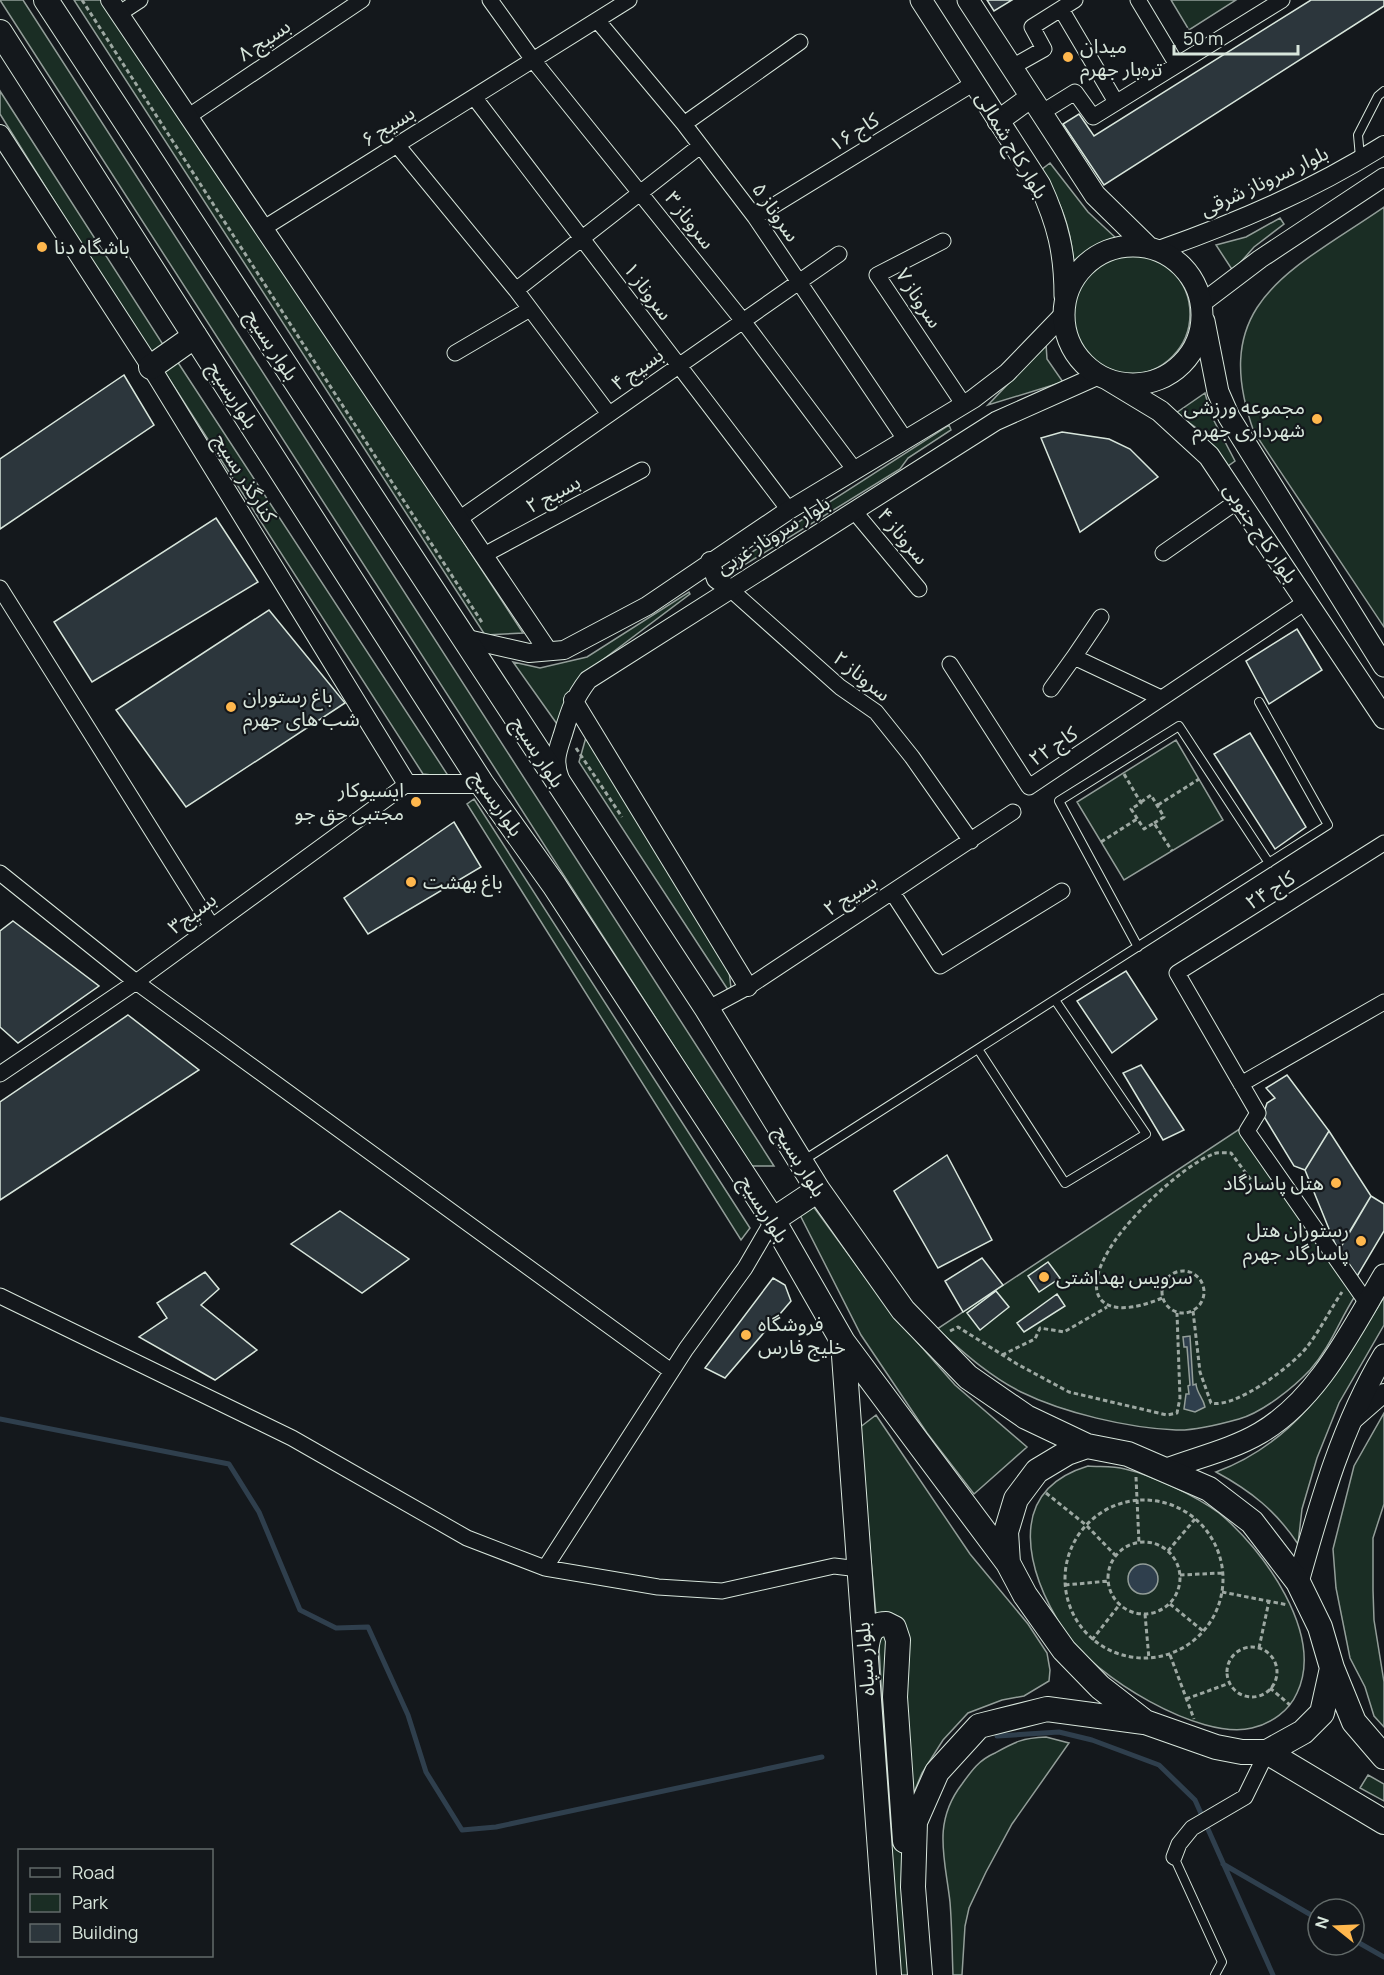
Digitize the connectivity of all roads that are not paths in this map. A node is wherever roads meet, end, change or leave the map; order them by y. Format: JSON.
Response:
{"nodes":[{"id":1,"x":46,"y":0,"type":"edge"},
{"id":2,"x":140,"y":0,"type":"edge"},
{"id":3,"x":362,"y":0,"type":"edge"},
{"id":4,"x":490,"y":0,"type":"edge"},
{"id":5,"x":629,"y":0,"type":"edge"},
{"id":6,"x":921,"y":0,"type":"edge"},
{"id":7,"x":968,"y":0,"type":"edge"},
{"id":8,"x":1075,"y":0,"type":"edge"},
{"id":9,"x":1138,"y":0,"type":"edge"},
{"id":10,"x":1282,"y":0,"type":"edge"},
{"id":11,"x":115,"y":7,"type":"edge"},
{"id":12,"x":1061,"y":9,"type":"junction"},
{"id":13,"x":597,"y":20,"type":"junction"},
{"id":14,"x":0,"y":32,"type":"edge"},
{"id":15,"x":800,"y":42,"type":"dead end"},
{"id":16,"x":533,"y":60,"type":"junction"},
{"id":17,"x":1177,"y":65,"type":"junction"},
{"id":18,"x":1012,"y":67,"type":"junction"},
{"id":19,"x":974,"y":83,"type":"junction"},
{"id":20,"x":1384,"y":91,"type":"edge"},
{"id":21,"x":474,"y":97,"type":"junction"},
{"id":22,"x":1116,"y":102,"type":"junction"},
{"id":23,"x":1036,"y":105,"type":"junction"},
{"id":24,"x":189,"y":116,"type":"junction"},
{"id":25,"x":998,"y":120,"type":"junction"},
{"id":26,"x":684,"y":124,"type":"junction"},
{"id":27,"x":0,"y":134,"type":"edge"},
{"id":28,"x":1384,"y":144,"type":"edge"},
{"id":29,"x":397,"y":145,"type":"junction"},
{"id":30,"x":700,"y":146,"type":"junction"},
{"id":31,"x":1360,"y":159,"type":"junction"},
{"id":32,"x":1384,"y":177,"type":"edge"},
{"id":33,"x":642,"y":193,"type":"junction"},
{"id":34,"x":1288,"y":199,"type":"junction"},
{"id":35,"x":755,"y":217,"type":"junction"},
{"id":36,"x":1307,"y":227,"type":"junction"},
{"id":37,"x":264,"y":228,"type":"junction"},
{"id":38,"x":582,"y":239,"type":"junction"},
{"id":39,"x":943,"y":241,"type":"dead end"},
{"id":40,"x":1154,"y":248,"type":"junction"},
{"id":41,"x":839,"y":254,"type":"dead end"},
{"id":42,"x":798,"y":282,"type":"junction"},
{"id":43,"x":516,"y":290,"type":"junction"},
{"id":44,"x":1202,"y":307,"type":"junction"},
{"id":45,"x":530,"y":309,"type":"junction"},
{"id":46,"x":1065,"y":309,"type":"junction"},
{"id":47,"x":743,"y":321,"type":"junction"},
{"id":48,"x":195,"y":336,"type":"junction"},
{"id":49,"x":455,"y":353,"type":"dead end"},
{"id":50,"x":678,"y":366,"type":"junction"},
{"id":51,"x":151,"y":367,"type":"junction"},
{"id":52,"x":1103,"y":377,"type":"junction"},
{"id":53,"x":964,"y":405,"type":"junction"},
{"id":54,"x":609,"y":414,"type":"junction"},
{"id":55,"x":979,"y":432,"type":"junction"},
{"id":56,"x":905,"y":439,"type":"junction"},
{"id":57,"x":854,"y":469,"type":"junction"},
{"id":58,"x":642,"y":470,"type":"dead end"},
{"id":59,"x":1264,"y":474,"type":"junction"},
{"id":60,"x":1237,"y":497,"type":"junction"},
{"id":61,"x":789,"y":510,"type":"junction"},
{"id":62,"x":854,"y":511,"type":"junction"},
{"id":63,"x":459,"y":519,"type":"junction"},
{"id":64,"x":1163,"y":553,"type":"dead end"},
{"id":65,"x":484,"y":555,"type":"junction"},
{"id":66,"x":710,"y":561,"type":"junction"},
{"id":67,"x":0,"y":588,"type":"edge"},
{"id":68,"x":730,"y":589,"type":"junction"},
{"id":69,"x":919,"y":589,"type":"dead end"},
{"id":70,"x":1307,"y":601,"type":"junction"},
{"id":71,"x":1101,"y":617,"type":"dead end"},
{"id":72,"x":463,"y":638,"type":"junction"},
{"id":73,"x":548,"y":651,"type":"junction"},
{"id":74,"x":1074,"y":657,"type":"junction"},
{"id":75,"x":950,"y":664,"type":"dead end"},
{"id":76,"x":1384,"y":666,"type":"edge"},
{"id":77,"x":1051,"y":689,"type":"dead end"},
{"id":78,"x":1161,"y":698,"type":"junction"},
{"id":79,"x":573,"y":700,"type":"junction"},
{"id":80,"x":1259,"y":702,"type":"dead end"},
{"id":81,"x":1384,"y":718,"type":"edge"},
{"id":82,"x":407,"y":784,"type":"junction"},
{"id":83,"x":482,"y":784,"type":"junction"},
{"id":84,"x":567,"y":797,"type":"junction"},
{"id":85,"x":1013,"y":812,"type":"dead end"},
{"id":86,"x":971,"y":841,"type":"junction"},
{"id":87,"x":1384,"y":843,"type":"edge"},
{"id":88,"x":1269,"y":863,"type":"junction"},
{"id":89,"x":0,"y":873,"type":"edge"},
{"id":90,"x":1062,"y":891,"type":"dead end"},
{"id":91,"x":892,"y":892,"type":"junction"},
{"id":92,"x":211,"y":924,"type":"junction"},
{"id":93,"x":1138,"y":947,"type":"junction"},
{"id":94,"x":136,"y":982,"type":"junction"},
{"id":95,"x":748,"y":987,"type":"junction"},
{"id":96,"x":1055,"y":1000,"type":"junction"},
{"id":97,"x":1384,"y":1002,"type":"edge"},
{"id":98,"x":707,"y":1009,"type":"junction"},
{"id":99,"x":978,"y":1049,"type":"junction"},
{"id":100,"x":0,"y":1074,"type":"edge"},
{"id":101,"x":1241,"y":1083,"type":"junction"},
{"id":102,"x":800,"y":1162,"type":"junction"},
{"id":103,"x":818,"y":1190,"type":"junction"},
{"id":104,"x":773,"y":1220,"type":"junction"},
{"id":105,"x":1384,"y":1275,"type":"edge"},
{"id":106,"x":0,"y":1296,"type":"edge"},
{"id":107,"x":1367,"y":1303,"type":"junction"},
{"id":108,"x":843,"y":1342,"type":"junction"},
{"id":109,"x":1384,"y":1355,"type":"edge"},
{"id":110,"x":671,"y":1371,"type":"junction"},
{"id":111,"x":1384,"y":1394,"type":"edge"},
{"id":112,"x":1352,"y":1421,"type":"junction"},
{"id":113,"x":1087,"y":1446,"type":"junction"},
{"id":114,"x":1164,"y":1470,"type":"junction"},
{"id":115,"x":1008,"y":1563,"type":"junction"},
{"id":116,"x":545,"y":1568,"type":"junction"},
{"id":117,"x":859,"y":1569,"type":"junction"},
{"id":118,"x":1298,"y":1582,"type":"junction"},
{"id":119,"x":865,"y":1657,"type":"junction"},
{"id":120,"x":1332,"y":1668,"type":"junction"},
{"id":121,"x":1145,"y":1722,"type":"junction"},
{"id":122,"x":1267,"y":1752,"type":"junction"},
{"id":123,"x":1384,"y":1757,"type":"edge"},
{"id":124,"x":1384,"y":1822,"type":"edge"},
{"id":125,"x":1174,"y":1857,"type":"joint"},
{"id":126,"x":913,"y":1887,"type":"junction"},
{"id":127,"x":889,"y":1975,"type":"edge"},
{"id":128,"x":920,"y":1975,"type":"edge"},
{"id":129,"x":1215,"y":1975,"type":"edge"}],
"edges":[{"from":1,"to":72,"type":"main road","name":"بلوار بسیج"},
{"from":2,"to":11,"type":"street"},
{"from":3,"to":24,"type":"street","name":"بسیج ۸"},
{"from":4,"to":16,"type":"street","name":"سروناز ۳"},
{"from":5,"to":13,"type":"street","name":"بسیج ۶"},
{"from":6,"to":19,"type":"main road","name":"بلوار کاج شمالی"},
{"from":7,"to":18,"type":"main road","name":"بلوار کاج شمالی"},
{"from":8,"to":12,"type":"street"},
{"from":9,"to":17,"type":"street"},
{"from":10,"to":17,"type":"street"},
{"from":11,"to":24,"type":"street"},
{"from":12,"to":18,"type":"street"},
{"from":12,"to":22,"type":"street"},
{"from":13,"to":16,"type":"street","name":"بسیج ۶"},
{"from":13,"to":26,"type":"street","name":"سروناز ۵"},
{"from":14,"to":48,"type":"main road","name":"بلواربسیج"},
{"from":15,"to":26,"type":"street"},
{"from":16,"to":21,"type":"street","name":"بسیج ۶"},
{"from":16,"to":33,"type":"street","name":"سروناز ۳"},
{"from":17,"to":22,"type":"street"},
{"from":18,"to":23,"type":"main road","name":"بلوار کاج شمالی"},
{"from":19,"to":25,"type":"main road","name":"بلوار کاج شمالی"},
{"from":19,"to":35,"type":"street","name":"کاج ۱۶"},
{"from":20,"to":31,"type":"lane"},
{"from":21,"to":29,"type":"street","name":"بسیج ۶"},
{"from":21,"to":38,"type":"street","name":"سروناز ۱"},
{"from":22,"to":23,"type":"street"},
{"from":23,"to":25,"type":"main road"},
{"from":23,"to":40,"type":"main road","name":"بلوار کاج شمالی"},
{"from":24,"to":37,"type":"street"},
{"from":25,"to":46,"type":"main road","name":"بلوار کاج شمالی"},
{"from":26,"to":30,"type":"street","name":"سروناز ۵"},
{"from":27,"to":51,"type":"street","name":"کنارگذر بسیج"},
{"from":28,"to":31,"type":"street","name":"بلوار سروناز شرقی"},
{"from":29,"to":37,"type":"street","name":"بسیج ۶"},
{"from":29,"to":43,"type":"street"},
{"from":30,"to":33,"type":"street"},
{"from":30,"to":35,"type":"street","name":"سروناز ۵"},
{"from":31,"to":34,"type":"street","name":"بلوار سروناز شرقی"},
{"from":32,"to":36,"type":"street"},
{"from":33,"to":38,"type":"street"},
{"from":33,"to":47,"type":"street","name":"سروناز ۳"},
{"from":34,"to":36,"type":"street"},
{"from":34,"to":40,"type":"street","name":"بلوار سروناز شرقی"},
{"from":35,"to":42,"type":"street","name":"سروناز ۵"},
{"from":36,"to":44,"type":"street"},
{"from":37,"to":63,"type":"street"},
{"from":38,"to":43,"type":"street"},
{"from":38,"to":50,"type":"street","name":"سروناز ۱"},
{"from":39,"to":53,"type":"street","name":"سروناز ۷"},
{"from":40,"to":44,"type":"main road"},
{"from":40,"to":46,"type":"main road"},
{"from":41,"to":42,"type":"street","name":"بسیج ۴"},
{"from":42,"to":47,"type":"street","name":"بسیج ۴"},
{"from":42,"to":56,"type":"street","name":"سروناز ۵"},
{"from":43,"to":45,"type":"street"},
{"from":44,"to":52,"type":"main road"},
{"from":44,"to":59,"type":"main road","name":"بلوار کاج جنوبی"},
{"from":45,"to":49,"type":"street"},
{"from":45,"to":54,"type":"street"},
{"from":46,"to":52,"type":"main road"},
{"from":46,"to":53,"type":"street","name":"بلوار سروناز غربی"},
{"from":47,"to":50,"type":"street","name":"بسیج ۴"},
{"from":47,"to":57,"type":"street","name":"سروناز ۳"},
{"from":48,"to":51,"type":"main road"},
{"from":48,"to":83,"type":"main road","name":"بلواربسیج"},
{"from":50,"to":54,"type":"street","name":"بسیج ۴"},
{"from":50,"to":61,"type":"street","name":"سروناز ۱"},
{"from":51,"to":82,"type":"street","name":"کنارگذر بسیج"},
{"from":52,"to":55,"type":"street","name":"بلوار سروناز غربی"},
{"from":52,"to":60,"type":"main road","name":"بلوار کاج جنوبی"},
{"from":53,"to":55,"type":"street"},
{"from":53,"to":56,"type":"street","name":"بلوار سروناز غربی"},
{"from":54,"to":63,"type":"street","name":"بسیج ۴"},
{"from":55,"to":62,"type":"street","name":"بلوار سروناز غربی"},
{"from":56,"to":57,"type":"street","name":"بلوار سروناز غربی"},
{"from":57,"to":61,"type":"street","name":"بلوار سروناز غربی"},
{"from":58,"to":65,"type":"street","name":"بسیج ۲"},
{"from":59,"to":60,"type":"main road"},
{"from":59,"to":76,"type":"main road","name":"بلوار کاج جنوبی"},
{"from":60,"to":64,"type":"street"},
{"from":60,"to":70,"type":"main road","name":"بلوار کاج جنوبی"},
{"from":61,"to":66,"type":"street","name":"بلوار سروناز غربی"},
{"from":62,"to":68,"type":"street","name":"بلوار سروناز غربی"},
{"from":62,"to":69,"type":"street","name":"سروناز ۴"},
{"from":63,"to":65,"type":"street"},
{"from":65,"to":73,"type":"street"},
{"from":66,"to":68,"type":"street"},
{"from":66,"to":73,"type":"street","name":"بلوار سروناز غربی"},
{"from":67,"to":92,"type":"street"},
{"from":68,"to":79,"type":"street","name":"بلوار سروناز غربی"},
{"from":68,"to":86,"type":"street","name":"سروناز ۲"},
{"from":70,"to":78,"type":"street","name":"کاج ۲۲"},
{"from":70,"to":81,"type":"main road","name":"بلوار کاج جنوبی"},
{"from":71,"to":74,"type":"street"},
{"from":72,"to":73,"type":"street","name":"بلوار سروناز غربی"},
{"from":72,"to":84,"type":"main road","name":"بلوار بسیج"},
{"from":74,"to":77,"type":"street"},
{"from":74,"to":78,"type":"street"},
{"from":75,"to":78,"type":"street","name":"کاج ۲۲"},
{"from":79,"to":84,"type":"street","name":"بلوار سروناز غربی"},
{"from":79,"to":95,"type":"street"},
{"from":80,"to":88,"type":"lane"},
{"from":82,"to":83,"type":"street"},
{"from":82,"to":92,"type":"street","name":"بسیج۳"},
{"from":83,"to":104,"type":"main road","name":"بلواربسیج"},
{"from":84,"to":98,"type":"main road","name":"بلوار بسیج"},
{"from":85,"to":86,"type":"street","name":"بسیج ۲"},
{"from":86,"to":91,"type":"street","name":"بسیج ۲"},
{"from":87,"to":101,"type":"street","name":"کاج ۲۴"},
{"from":88,"to":93,"type":"lane"},
{"from":88,"to":93,"type":"lane"},
{"from":89,"to":94,"type":"street"},
{"from":90,"to":91,"type":"street"},
{"from":91,"to":95,"type":"street","name":"بسیج ۲"},
{"from":92,"to":94,"type":"street","name":"بسیج۳"},
{"from":93,"to":96,"type":"lane"},
{"from":94,"to":100,"type":"street","name":"بسیج۳"},
{"from":94,"to":110,"type":"street"},
{"from":95,"to":98,"type":"street","name":"بسیج ۲"},
{"from":96,"to":99,"type":"lane"},
{"from":96,"to":99,"type":"lane"},
{"from":97,"to":101,"type":"street"},
{"from":98,"to":102,"type":"main road","name":"بلوار بسیج"},
{"from":99,"to":102,"type":"lane"},
{"from":101,"to":107,"type":"street"},
{"from":102,"to":103,"type":"main road","name":"بلوار بسیج"},
{"from":103,"to":104,"type":"main road"},
{"from":103,"to":113,"type":"main road","name":"بلوار بسیج"},
{"from":104,"to":108,"type":"main road","name":"بلواربسیج"},
{"from":104,"to":110,"type":"street"},
{"from":105,"to":107,"type":"main road"},
{"from":106,"to":116,"type":"street"},
{"from":107,"to":114,"type":"main road"},
{"from":108,"to":115,"type":"main road","name":"بلواربسیج"},
{"from":108,"to":117,"type":"main road","name":"بلوار سپاه"},
{"from":109,"to":112,"type":"main road"},
{"from":110,"to":116,"type":"street"},
{"from":111,"to":112,"type":"street"},
{"from":112,"to":118,"type":"main road"},
{"from":113,"to":114,"type":"main road","name":"بلوار بسیج"},
{"from":113,"to":115,"type":"main road"},
{"from":114,"to":118,"type":"main road","name":"بلوار بسیج"},
{"from":115,"to":121,"type":"main road","name":"بلواربسیج"},
{"from":116,"to":117,"type":"street"},
{"from":117,"to":119,"type":"main road","name":"بلوار سپاه"},
{"from":118,"to":120,"type":"main road","name":"بلوار بسیج"},
{"from":119,"to":126,"type":"main road"},
{"from":119,"to":127,"type":"main road","name":"بلوار سپاه"},
{"from":120,"to":122,"type":"main road"},
{"from":120,"to":123,"type":"main road","name":"بلوار بسیج"},
{"from":121,"to":122,"type":"main road"},
{"from":121,"to":126,"type":"main road"},
{"from":122,"to":124,"type":"main road"},
{"from":122,"to":125,"type":"street"},
{"from":125,"to":129,"type":"lane"},
{"from":126,"to":128,"type":"main road"}]}
